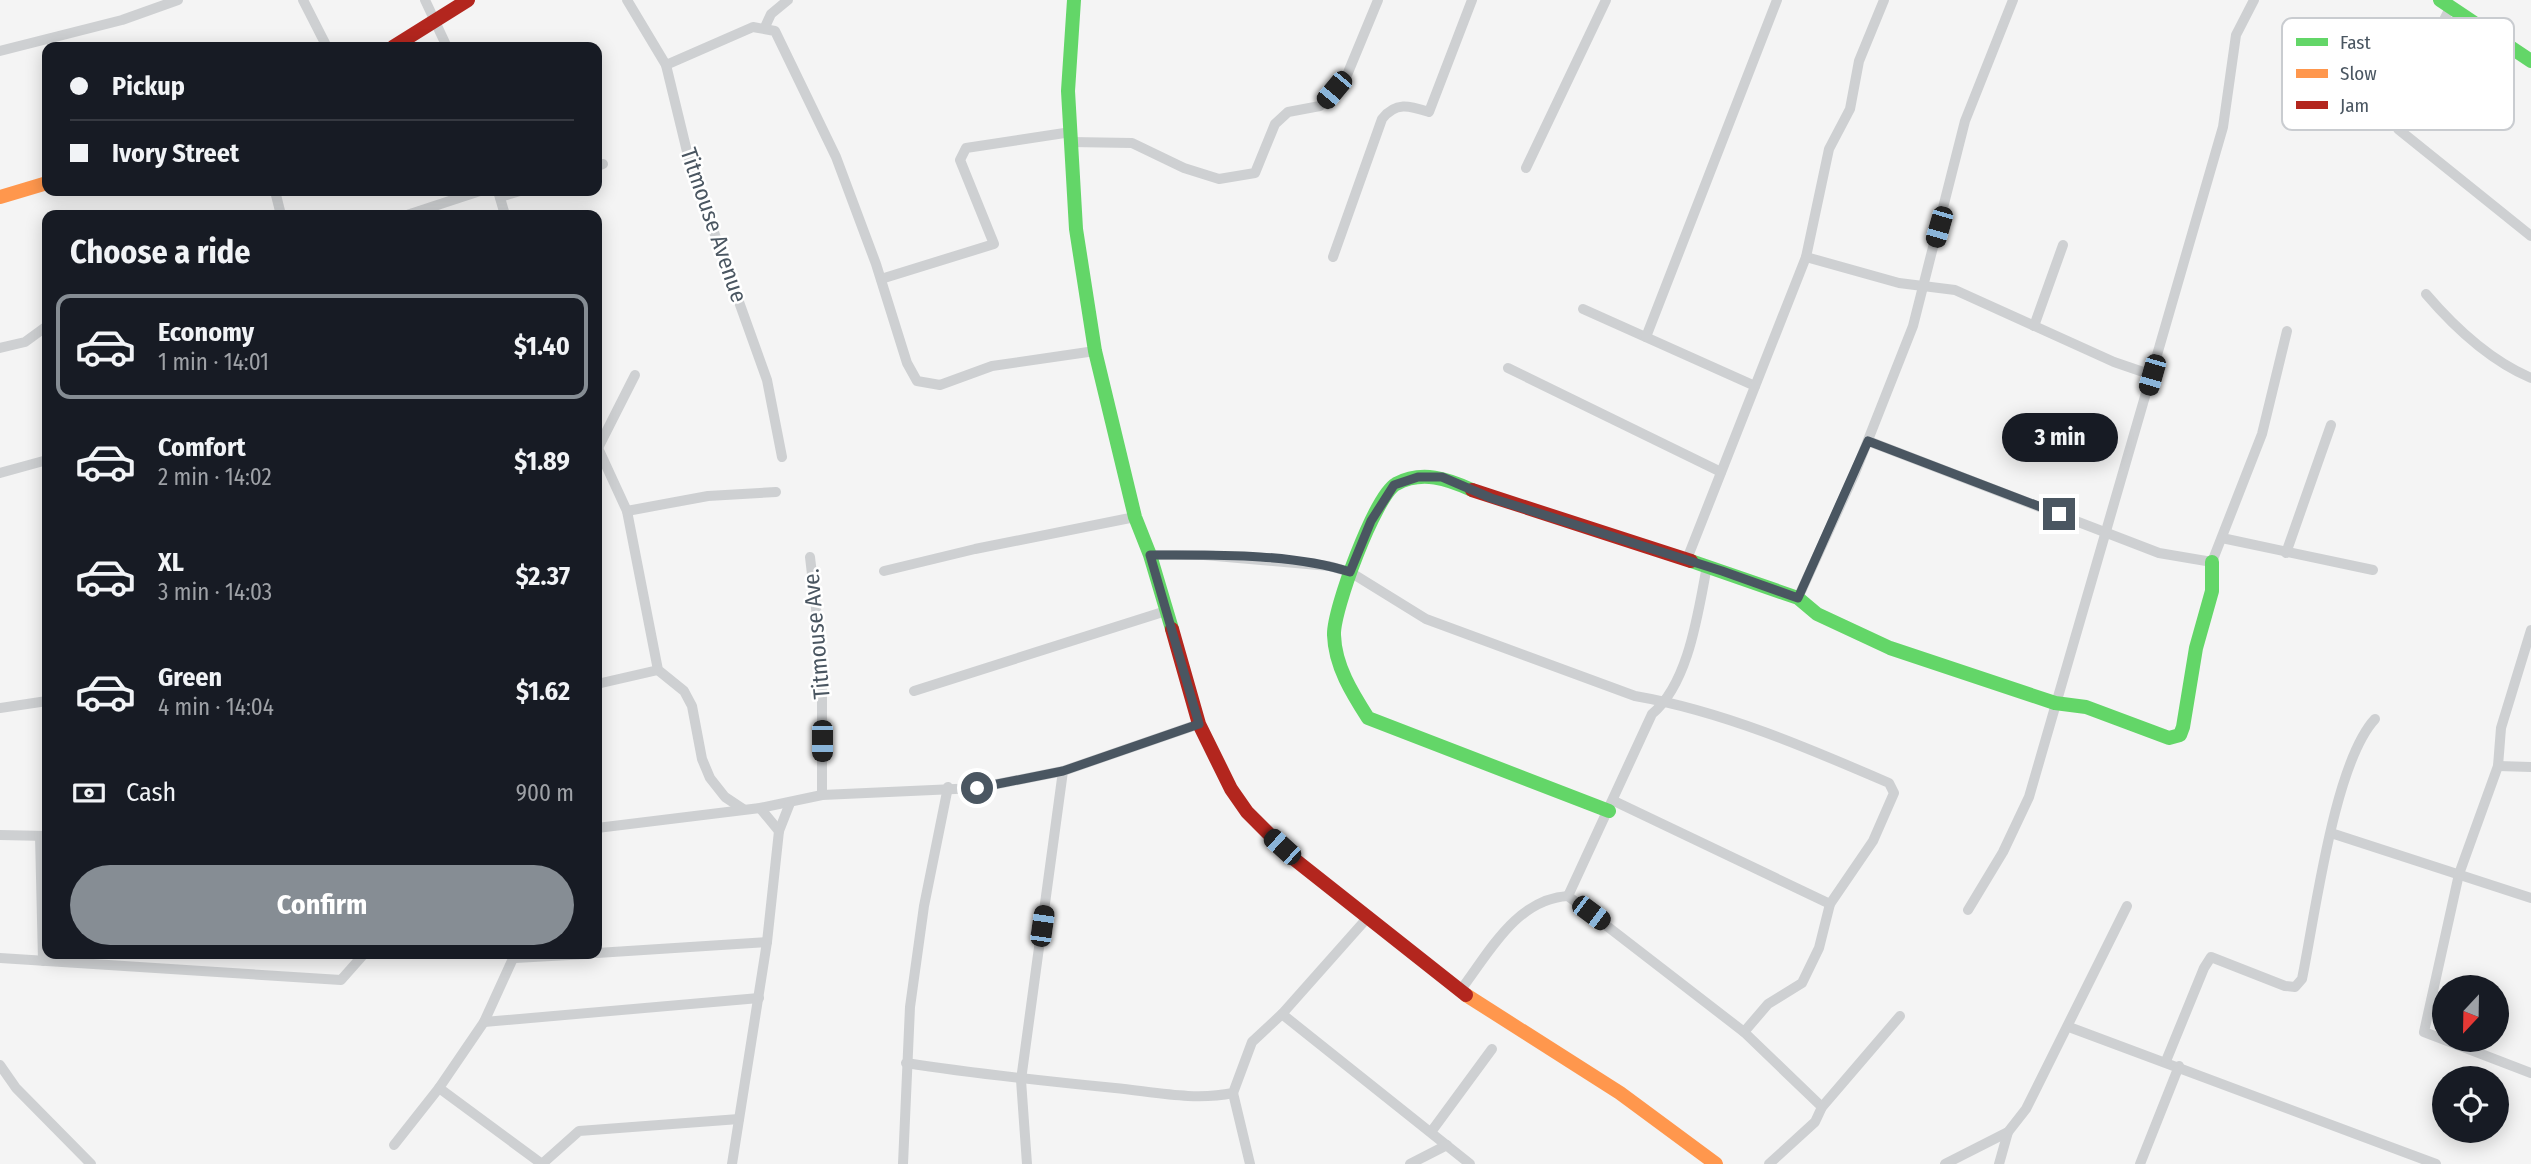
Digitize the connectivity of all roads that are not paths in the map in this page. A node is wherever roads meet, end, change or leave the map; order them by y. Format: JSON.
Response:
{"nodes":[{"id":1,"x":177,"y":0,"type":"edge"},
{"id":2,"x":303,"y":0,"type":"edge"},
{"id":3,"x":425,"y":0,"type":"edge"},
{"id":4,"x":468,"y":0,"type":"edge"},
{"id":5,"x":627,"y":0,"type":"edge"},
{"id":6,"x":788,"y":0,"type":"edge"},
{"id":7,"x":1074,"y":0,"type":"edge"},
{"id":8,"x":1378,"y":0,"type":"edge"},
{"id":9,"x":1472,"y":0,"type":"edge"},
{"id":10,"x":1606,"y":0,"type":"edge"},
{"id":11,"x":1777,"y":0,"type":"edge"},
{"id":12,"x":1884,"y":0,"type":"edge"},
{"id":13,"x":2013,"y":0,"type":"edge"},
{"id":14,"x":2254,"y":0,"type":"edge"},
{"id":15,"x":2445,"y":4,"type":"edge"},
{"id":16,"x":2466,"y":18,"type":"edge"},
{"id":17,"x":437,"y":20,"type":"junction"},
{"id":18,"x":765,"y":27,"type":"junction"},
{"id":19,"x":324,"y":42,"type":"edge"},
{"id":20,"x":401,"y":42,"type":"edge"},
{"id":21,"x":445,"y":42,"type":"edge"},
{"id":22,"x":2514,"y":50,"type":"edge"},
{"id":23,"x":0,"y":51,"type":"edge"},
{"id":24,"x":2531,"y":61,"type":"edge"},
{"id":25,"x":666,"y":65,"type":"junction"},
{"id":26,"x":2399,"y":130,"type":"edge"},
{"id":27,"x":1071,"y":137,"type":"junction"},
{"id":28,"x":1527,"y":168,"type":"dead end"},
{"id":29,"x":42,"y":184,"type":"edge"},
{"id":30,"x":465,"y":196,"type":"edge"},
{"id":31,"x":0,"y":197,"type":"edge"},
{"id":32,"x":422,"y":210,"type":"edge"},
{"id":33,"x":2531,"y":236,"type":"edge"},
{"id":34,"x":2063,"y":245,"type":"dead end"},
{"id":35,"x":1334,"y":257,"type":"dead end"},
{"id":36,"x":1806,"y":257,"type":"junction"},
{"id":37,"x":881,"y":279,"type":"junction"},
{"id":38,"x":1922,"y":287,"type":"junction"},
{"id":39,"x":2426,"y":294,"type":"dead end"},
{"id":40,"x":1583,"y":309,"type":"dead end"},
{"id":41,"x":2034,"y":326,"type":"junction"},
{"id":42,"x":42,"y":330,"type":"edge"},
{"id":43,"x":2287,"y":331,"type":"dead end"},
{"id":44,"x":1646,"y":337,"type":"junction"},
{"id":45,"x":0,"y":348,"type":"edge"},
{"id":46,"x":1094,"y":351,"type":"junction"},
{"id":47,"x":1508,"y":368,"type":"dead end"},
{"id":48,"x":635,"y":374,"type":"dead end"},
{"id":49,"x":2152,"y":375,"type":"junction"},
{"id":50,"x":2531,"y":379,"type":"edge"},
{"id":51,"x":1755,"y":386,"type":"junction"},
{"id":52,"x":2331,"y":425,"type":"dead end"},
{"id":53,"x":602,"y":439,"type":"edge"},
{"id":54,"x":1868,"y":441,"type":"junction"},
{"id":55,"x":602,"y":456,"type":"edge"},
{"id":56,"x":782,"y":457,"type":"dead end"},
{"id":57,"x":42,"y":461,"type":"edge"},
{"id":58,"x":1721,"y":472,"type":"junction"},
{"id":59,"x":0,"y":473,"type":"edge"},
{"id":60,"x":776,"y":492,"type":"dead end"},
{"id":61,"x":627,"y":511,"type":"junction"},
{"id":62,"x":1135,"y":517,"type":"junction"},
{"id":63,"x":2107,"y":532,"type":"junction"},
{"id":64,"x":2222,"y":538,"type":"junction"},
{"id":65,"x":2286,"y":553,"type":"junction"},
{"id":66,"x":1150,"y":555,"type":"junction"},
{"id":67,"x":810,"y":558,"type":"dead end"},
{"id":68,"x":1687,"y":559,"type":"junction"},
{"id":69,"x":2212,"y":562,"type":"junction"},
{"id":70,"x":1707,"y":566,"type":"junction"},
{"id":71,"x":2373,"y":570,"type":"dead end"},
{"id":72,"x":884,"y":571,"type":"dead end"},
{"id":73,"x":1350,"y":572,"type":"junction"},
{"id":74,"x":1798,"y":598,"type":"junction"},
{"id":75,"x":1166,"y":611,"type":"junction"},
{"id":76,"x":2531,"y":630,"type":"edge"},
{"id":77,"x":2528,"y":647,"type":"edge"},
{"id":78,"x":658,"y":670,"type":"junction"},
{"id":79,"x":602,"y":683,"type":"edge"},
{"id":80,"x":914,"y":691,"type":"dead end"},
{"id":81,"x":1667,"y":701,"type":"junction"},
{"id":82,"x":42,"y":702,"type":"edge"},
{"id":83,"x":2055,"y":703,"type":"junction"},
{"id":84,"x":0,"y":708,"type":"edge"},
{"id":85,"x":2375,"y":719,"type":"dead end"},
{"id":86,"x":1199,"y":724,"type":"junction"},
{"id":87,"x":2498,"y":766,"type":"junction"},
{"id":88,"x":2531,"y":767,"type":"edge"},
{"id":89,"x":1063,"y":771,"type":"junction"},
{"id":90,"x":948,"y":787,"type":"junction"},
{"id":91,"x":822,"y":795,"type":"junction"},
{"id":92,"x":790,"y":803,"type":"junction"},
{"id":93,"x":1612,"y":806,"type":"junction"},
{"id":94,"x":760,"y":808,"type":"junction"},
{"id":95,"x":743,"y":809,"type":"junction"},
{"id":96,"x":602,"y":828,"type":"edge"},
{"id":97,"x":779,"y":831,"type":"junction"},
{"id":98,"x":2331,"y":834,"type":"junction"},
{"id":99,"x":0,"y":835,"type":"edge"},
{"id":100,"x":42,"y":836,"type":"edge"},
{"id":101,"x":2459,"y":874,"type":"junction"},
{"id":102,"x":1569,"y":896,"type":"junction"},
{"id":103,"x":2531,"y":898,"type":"edge"},
{"id":104,"x":1829,"y":904,"type":"junction"},
{"id":105,"x":2127,"y":906,"type":"dead end"},
{"id":106,"x":1968,"y":910,"type":"dead end"},
{"id":107,"x":1369,"y":916,"type":"junction"},
{"id":108,"x":767,"y":942,"type":"junction"},
{"id":109,"x":602,"y":953,"type":"edge"},
{"id":110,"x":0,"y":958,"type":"edge"},
{"id":111,"x":360,"y":959,"type":"edge"},
{"id":112,"x":514,"y":959,"type":"edge"},
{"id":113,"x":43,"y":961,"type":"joint"},
{"id":114,"x":1460,"y":991,"type":"junction"},
{"id":115,"x":759,"y":998,"type":"junction"},
{"id":116,"x":1282,"y":1014,"type":"junction"},
{"id":117,"x":1900,"y":1016,"type":"dead end"},
{"id":118,"x":484,"y":1022,"type":"junction"},
{"id":119,"x":2068,"y":1027,"type":"junction"},
{"id":120,"x":1744,"y":1032,"type":"junction"},
{"id":121,"x":1492,"y":1049,"type":"dead end"},
{"id":122,"x":2166,"y":1061,"type":"junction"},
{"id":123,"x":906,"y":1063,"type":"junction"},
{"id":124,"x":0,"y":1065,"type":"edge"},
{"id":125,"x":2179,"y":1066,"type":"junction"},
{"id":126,"x":2531,"y":1073,"type":"edge"},
{"id":127,"x":1021,"y":1080,"type":"junction"},
{"id":128,"x":439,"y":1088,"type":"junction"},
{"id":129,"x":1233,"y":1093,"type":"junction"},
{"id":130,"x":1822,"y":1107,"type":"junction"},
{"id":131,"x":739,"y":1119,"type":"junction"},
{"id":132,"x":1431,"y":1132,"type":"junction"},
{"id":133,"x":2008,"y":1132,"type":"junction"},
{"id":134,"x":394,"y":1145,"type":"dead end"},
{"id":135,"x":1447,"y":1145,"type":"junction"},
{"id":136,"x":91,"y":1164,"type":"edge"},
{"id":137,"x":732,"y":1164,"type":"edge"},
{"id":138,"x":903,"y":1164,"type":"edge"},
{"id":139,"x":1027,"y":1164,"type":"edge"},
{"id":140,"x":1250,"y":1164,"type":"edge"},
{"id":141,"x":1410,"y":1164,"type":"edge"},
{"id":142,"x":1470,"y":1164,"type":"edge"},
{"id":143,"x":1716,"y":1164,"type":"edge"},
{"id":144,"x":1769,"y":1164,"type":"edge"},
{"id":145,"x":1945,"y":1164,"type":"edge"},
{"id":146,"x":1999,"y":1164,"type":"edge"},
{"id":147,"x":2140,"y":1164,"type":"edge"},
{"id":148,"x":2436,"y":1164,"type":"edge"}],
"edges":[{"from":1,"to":23,"type":"street"},
{"from":2,"to":19,"type":"street"},
{"from":3,"to":17,"type":"street"},
{"from":4,"to":17,"type":"street"},
{"from":5,"to":25,"type":"street","name":"Titmouse Avenue"},
{"from":6,"to":18,"type":"street"},
{"from":7,"to":27,"type":"street"},
{"from":8,"to":27,"type":"street"},
{"from":9,"to":35,"type":"street"},
{"from":10,"to":28,"type":"street"},
{"from":11,"to":44,"type":"street"},
{"from":12,"to":36,"type":"street"},
{"from":13,"to":38,"type":"street"},
{"from":14,"to":49,"type":"street"},
{"from":15,"to":16,"type":"street"},
{"from":17,"to":20,"type":"street"},
{"from":17,"to":21,"type":"street"},
{"from":18,"to":25,"type":"street"},
{"from":18,"to":37,"type":"street"},
{"from":22,"to":24,"type":"street"},
{"from":25,"to":56,"type":"street","name":"Titmouse Avenue"},
{"from":26,"to":33,"type":"street"},
{"from":27,"to":37,"type":"street"},
{"from":27,"to":46,"type":"street"},
{"from":29,"to":31,"type":"street"},
{"from":30,"to":32,"type":"street"},
{"from":34,"to":41,"type":"street"},
{"from":36,"to":38,"type":"street"},
{"from":36,"to":51,"type":"street"},
{"from":37,"to":46,"type":"street"},
{"from":38,"to":41,"type":"street"},
{"from":38,"to":54,"type":"street"},
{"from":39,"to":50,"type":"street"},
{"from":40,"to":44,"type":"street"},
{"from":41,"to":49,"type":"street"},
{"from":42,"to":45,"type":"street"},
{"from":43,"to":64,"type":"street"},
{"from":44,"to":51,"type":"street"},
{"from":46,"to":62,"type":"street"},
{"from":47,"to":58,"type":"street"},
{"from":48,"to":53,"type":"street"},
{"from":49,"to":63,"type":"street"},
{"from":51,"to":58,"type":"street"},
{"from":52,"to":65,"type":"street"},
{"from":54,"to":63,"type":"street"},
{"from":54,"to":74,"type":"street"},
{"from":55,"to":61,"type":"street"},
{"from":57,"to":59,"type":"street"},
{"from":58,"to":68,"type":"street"},
{"from":60,"to":61,"type":"street"},
{"from":61,"to":78,"type":"street"},
{"from":62,"to":66,"type":"street"},
{"from":62,"to":72,"type":"street"},
{"from":63,"to":69,"type":"street"},
{"from":63,"to":83,"type":"street"},
{"from":64,"to":65,"type":"street"},
{"from":64,"to":69,"type":"street"},
{"from":65,"to":71,"type":"street"},
{"from":66,"to":73,"type":"street"},
{"from":66,"to":75,"type":"street"},
{"from":67,"to":91,"type":"street","name":"Titmouse Ave."},
{"from":68,"to":70,"type":"street"},
{"from":68,"to":73,"type":"street"},
{"from":69,"to":83,"type":"street"},
{"from":70,"to":74,"type":"street"},
{"from":70,"to":81,"type":"street"},
{"from":73,"to":81,"type":"street"},
{"from":73,"to":93,"type":"street"},
{"from":74,"to":83,"type":"street"},
{"from":75,"to":80,"type":"street"},
{"from":75,"to":86,"type":"street"},
{"from":76,"to":77,"type":"street"},
{"from":77,"to":87,"type":"street"},
{"from":78,"to":79,"type":"street"},
{"from":78,"to":95,"type":"street"},
{"from":81,"to":93,"type":"street"},
{"from":81,"to":104,"type":"street"},
{"from":82,"to":84,"type":"street"},
{"from":83,"to":106,"type":"street"},
{"from":85,"to":98,"type":"street"},
{"from":86,"to":89,"type":"street"},
{"from":86,"to":107,"type":"street"},
{"from":87,"to":88,"type":"street"},
{"from":87,"to":101,"type":"street"},
{"from":89,"to":90,"type":"street"},
{"from":89,"to":127,"type":"street"},
{"from":90,"to":91,"type":"street"},
{"from":90,"to":123,"type":"street"},
{"from":91,"to":92,"type":"street"},
{"from":92,"to":94,"type":"street"},
{"from":92,"to":97,"type":"street"},
{"from":93,"to":102,"type":"street"},
{"from":93,"to":104,"type":"street"},
{"from":94,"to":95,"type":"street"},
{"from":94,"to":97,"type":"street"},
{"from":95,"to":96,"type":"street"},
{"from":97,"to":108,"type":"street"},
{"from":98,"to":101,"type":"street"},
{"from":98,"to":122,"type":"street"},
{"from":99,"to":100,"type":"street"},
{"from":101,"to":103,"type":"street"},
{"from":101,"to":126,"type":"street"},
{"from":102,"to":114,"type":"street"},
{"from":102,"to":120,"type":"street"},
{"from":104,"to":120,"type":"street"},
{"from":105,"to":119,"type":"street"},
{"from":107,"to":114,"type":"street"},
{"from":107,"to":116,"type":"street"},
{"from":108,"to":109,"type":"street"},
{"from":108,"to":115,"type":"street"},
{"from":110,"to":113,"type":"street"},
{"from":111,"to":113,"type":"street"},
{"from":112,"to":118,"type":"street"},
{"from":114,"to":143,"type":"street"},
{"from":115,"to":118,"type":"street"},
{"from":115,"to":131,"type":"street"},
{"from":116,"to":129,"type":"street"},
{"from":116,"to":132,"type":"street"},
{"from":117,"to":130,"type":"street"},
{"from":118,"to":128,"type":"street"},
{"from":119,"to":122,"type":"street"},
{"from":119,"to":133,"type":"street"},
{"from":120,"to":130,"type":"street"},
{"from":121,"to":132,"type":"street"},
{"from":122,"to":125,"type":"street"},
{"from":123,"to":127,"type":"street"},
{"from":123,"to":138,"type":"street"},
{"from":124,"to":136,"type":"street"},
{"from":125,"to":147,"type":"street"},
{"from":125,"to":148,"type":"street"},
{"from":127,"to":129,"type":"street"},
{"from":127,"to":139,"type":"street"},
{"from":128,"to":131,"type":"street"},
{"from":128,"to":134,"type":"street"},
{"from":129,"to":140,"type":"street"},
{"from":130,"to":144,"type":"street"},
{"from":131,"to":137,"type":"street"},
{"from":132,"to":135,"type":"street"},
{"from":133,"to":145,"type":"street"},
{"from":133,"to":146,"type":"street"},
{"from":135,"to":141,"type":"street"},
{"from":135,"to":142,"type":"street"}]}
